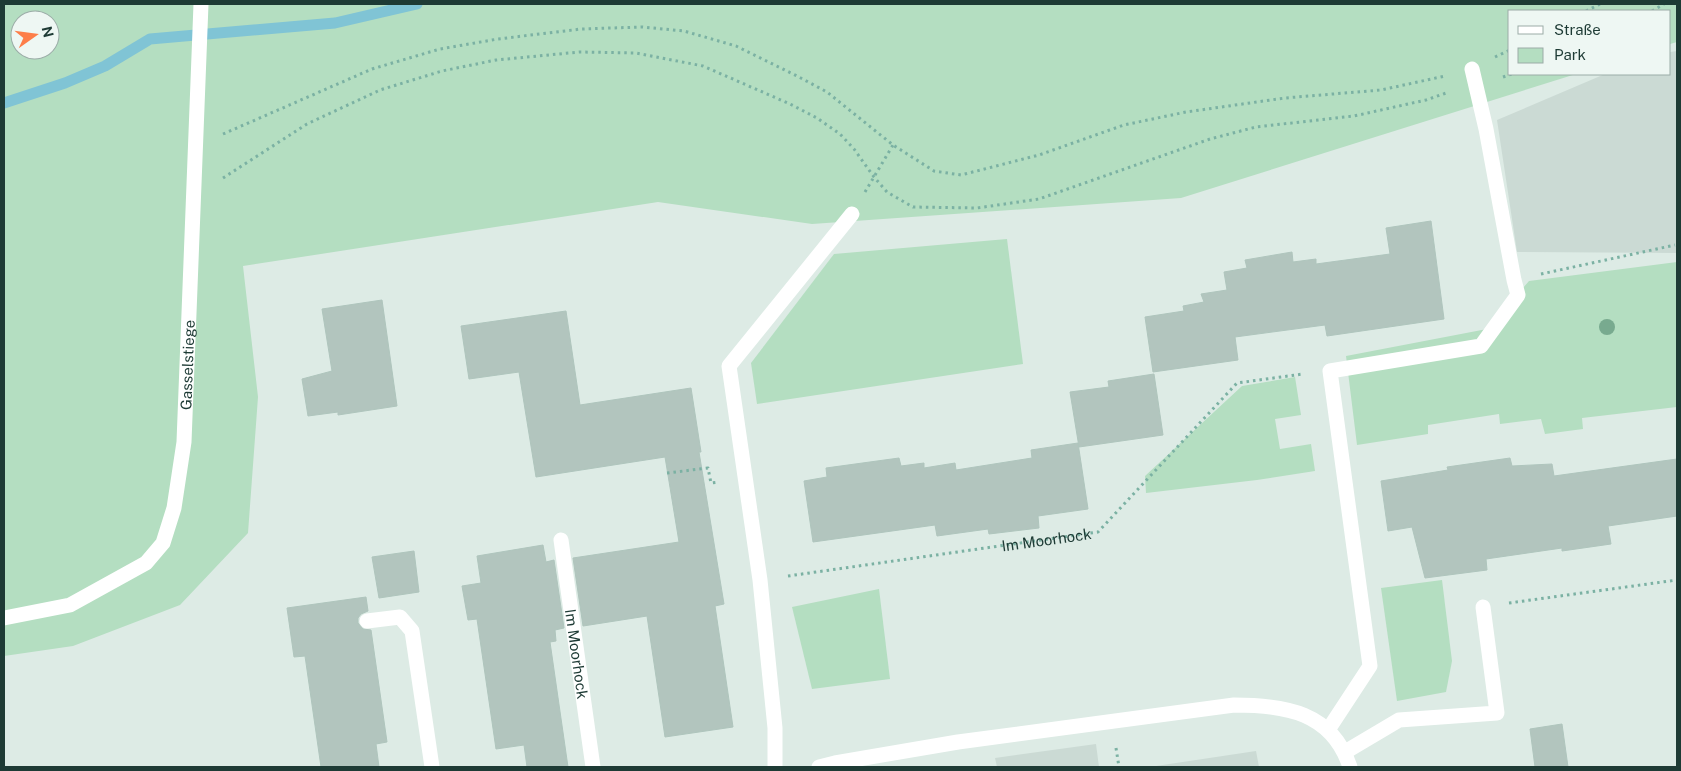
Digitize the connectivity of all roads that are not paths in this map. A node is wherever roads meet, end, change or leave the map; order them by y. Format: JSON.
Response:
{"nodes":[{"id":1,"x":201,"y":6,"type":"edge"},
{"id":2,"x":1474,"y":76,"type":"road end"},
{"id":3,"x":852,"y":214,"type":"dead end"},
{"id":4,"x":561,"y":540,"type":"dead end"},
{"id":5,"x":1483,"y":607,"type":"road end"},
{"id":6,"x":4,"y":618,"type":"edge"},
{"id":7,"x":367,"y":621,"type":"dead end"},
{"id":8,"x":1328,"y":730,"type":"junction"},
{"id":9,"x":1345,"y":752,"type":"junction"},
{"id":10,"x":432,"y":767,"type":"edge"},
{"id":11,"x":593,"y":767,"type":"edge"},
{"id":12,"x":775,"y":767,"type":"edge"},
{"id":13,"x":819,"y":767,"type":"edge"},
{"id":14,"x":1350,"y":767,"type":"edge"}],
"edges":[{"from":1,"to":6,"type":"street","name":"Gasselstiege"},
{"from":2,"to":8,"type":"street"},
{"from":3,"to":12,"type":"street"},
{"from":4,"to":11,"type":"street","name":"Im Moorhock"},
{"from":5,"to":9,"type":"street"},
{"from":7,"to":10,"type":"street"},
{"from":8,"to":9,"type":"street"},
{"from":8,"to":13,"type":"street"},
{"from":9,"to":14,"type":"street"}]}
